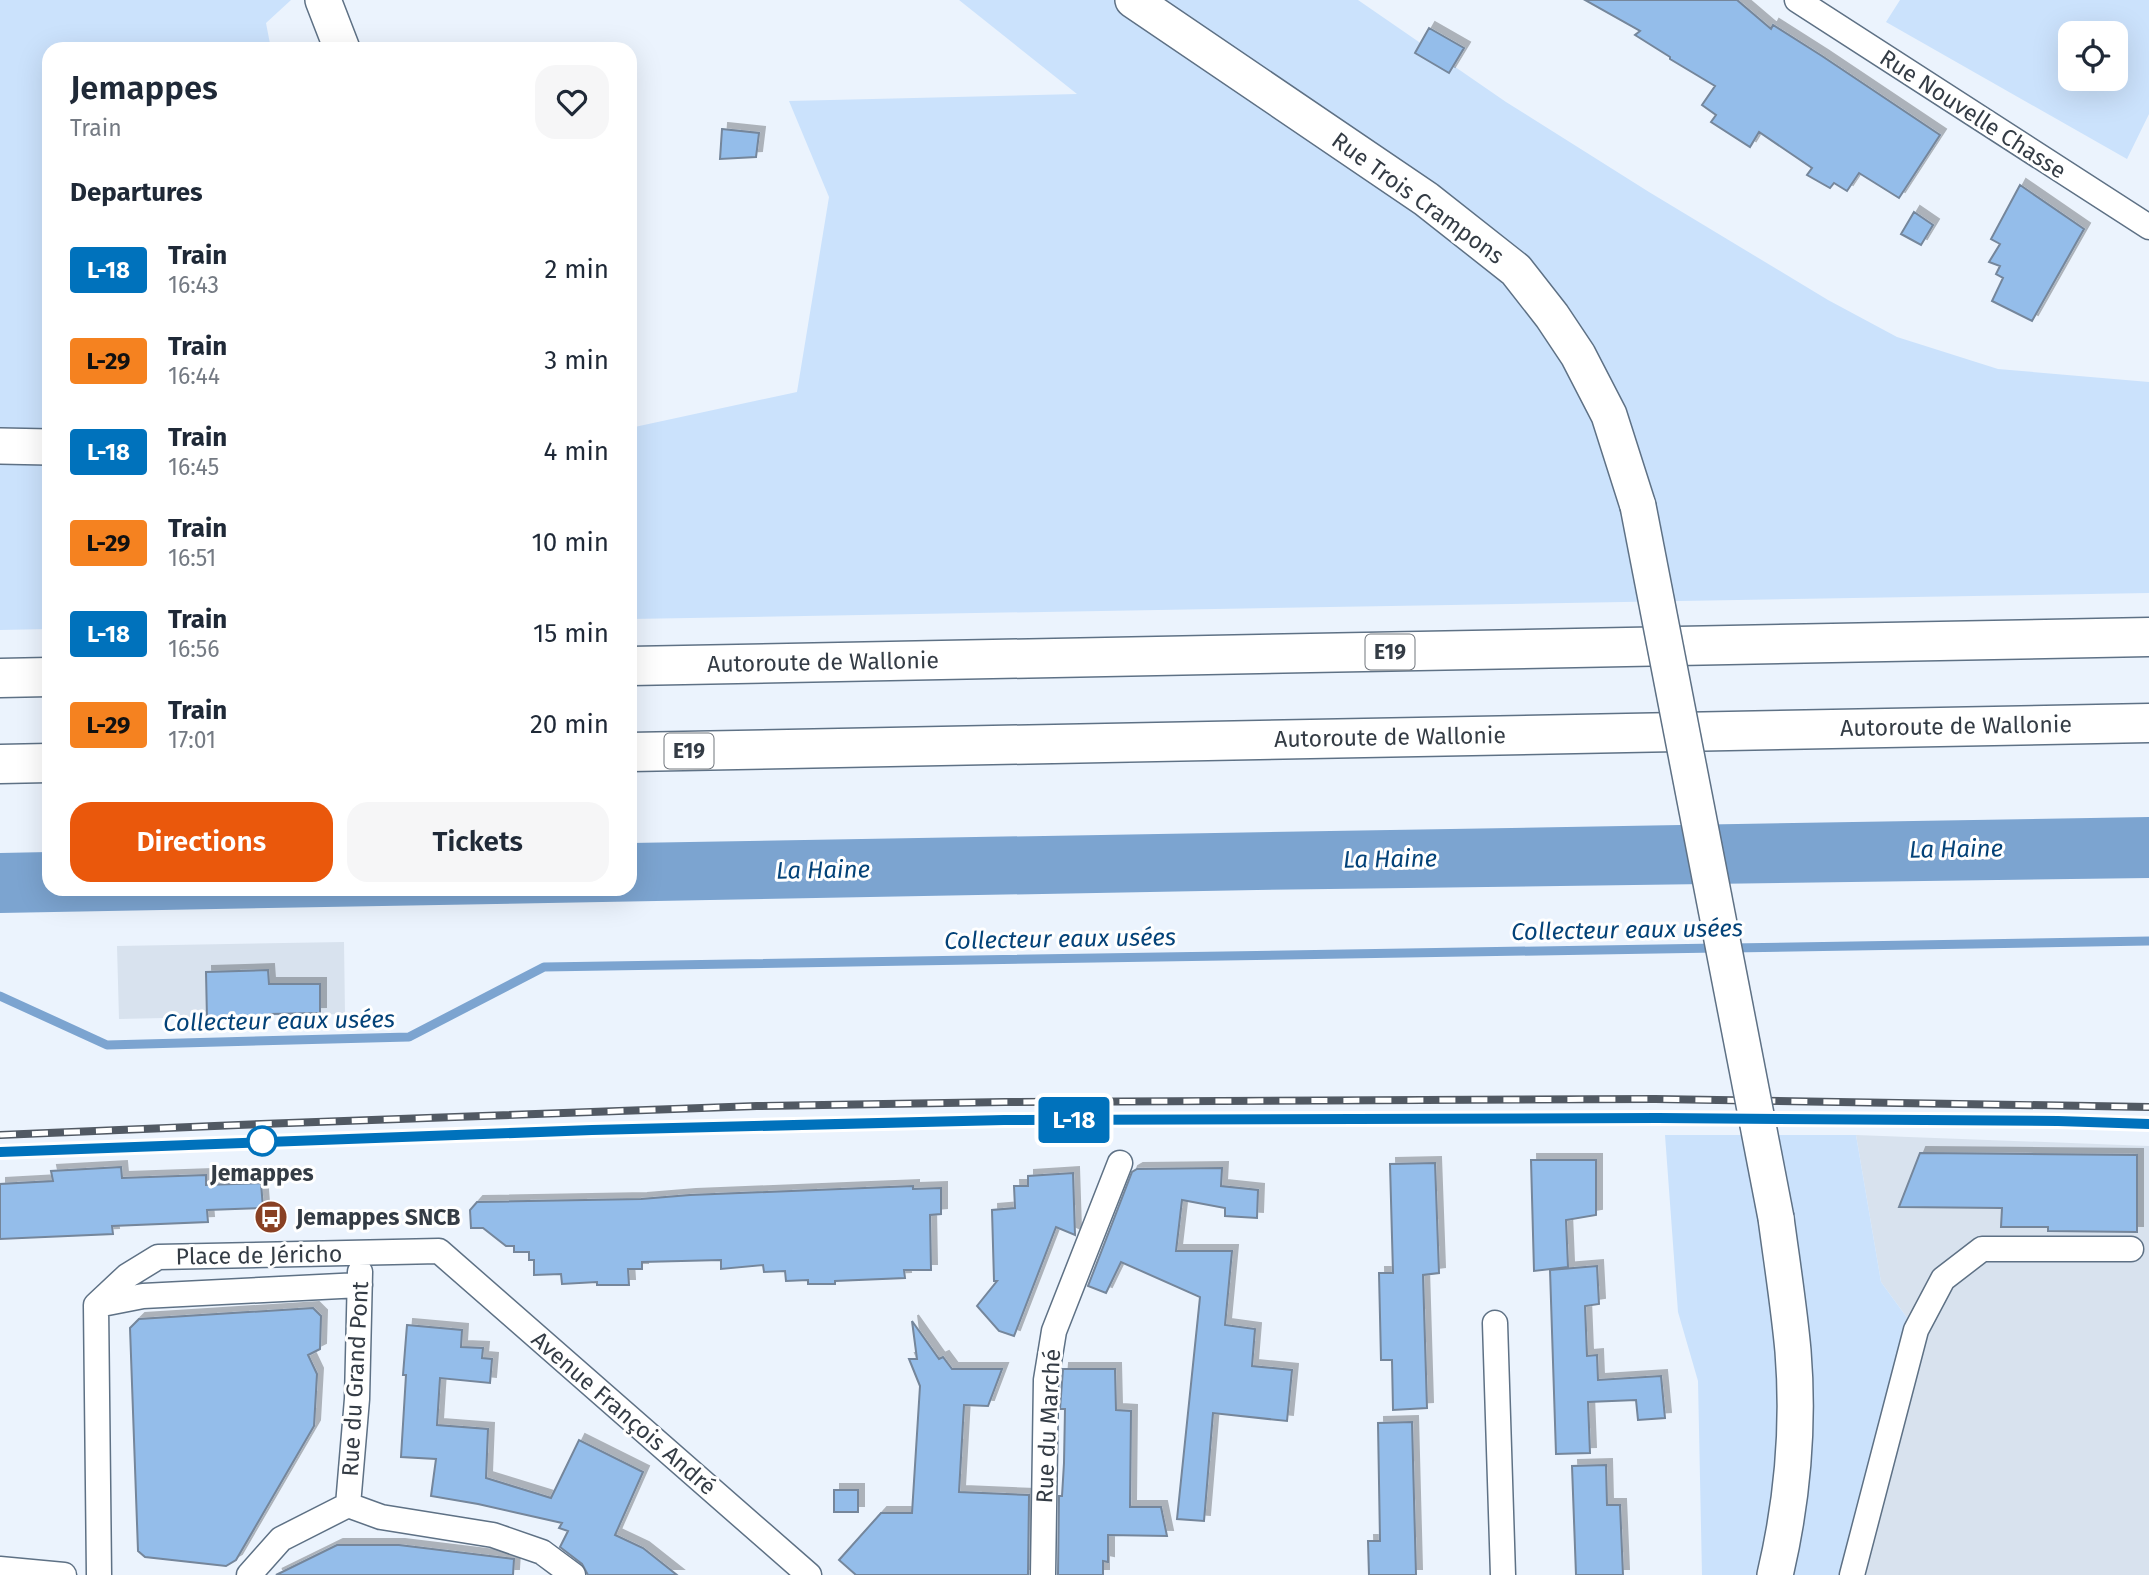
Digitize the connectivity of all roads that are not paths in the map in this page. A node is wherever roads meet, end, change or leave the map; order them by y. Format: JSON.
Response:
{"nodes":[{"id":1,"x":323,"y":0,"type":"edge"},
{"id":2,"x":1133,"y":0,"type":"edge"},
{"id":3,"x":1797,"y":0,"type":"edge"},
{"id":4,"x":339,"y":42,"type":"edge"},
{"id":5,"x":2149,"y":227,"type":"edge"},
{"id":6,"x":0,"y":446,"type":"edge"},
{"id":7,"x":42,"y":447,"type":"edge"},
{"id":8,"x":2149,"y":637,"type":"edge"},
{"id":9,"x":637,"y":666,"type":"edge"},
{"id":10,"x":42,"y":677,"type":"edge"},
{"id":11,"x":0,"y":678,"type":"edge"},
{"id":12,"x":2149,"y":723,"type":"edge"},
{"id":13,"x":637,"y":752,"type":"edge"},
{"id":14,"x":42,"y":763,"type":"edge"},
{"id":15,"x":0,"y":764,"type":"edge"},
{"id":16,"x":1120,"y":1163,"type":"dead end"},
{"id":17,"x":2131,"y":1249,"type":"dead end"},
{"id":18,"x":439,"y":1251,"type":"joint"},
{"id":19,"x":361,"y":1253,"type":"junction"},
{"id":20,"x":360,"y":1285,"type":"junction"},
{"id":21,"x":96,"y":1305,"type":"junction"},
{"id":22,"x":1495,"y":1323,"type":"dead end"},
{"id":23,"x":348,"y":1505,"type":"junction"},
{"id":24,"x":0,"y":1569,"type":"edge"},
{"id":25,"x":64,"y":1575,"type":"edge"},
{"id":26,"x":99,"y":1575,"type":"edge"},
{"id":27,"x":249,"y":1575,"type":"edge"},
{"id":28,"x":573,"y":1575,"type":"edge"},
{"id":29,"x":809,"y":1575,"type":"edge"},
{"id":30,"x":1043,"y":1575,"type":"edge"},
{"id":31,"x":1503,"y":1575,"type":"edge"},
{"id":32,"x":1775,"y":1575,"type":"edge"},
{"id":33,"x":1852,"y":1575,"type":"edge"}],
"edges":[{"from":1,"to":4,"type":"street"},
{"from":2,"to":32,"type":"street","name":"Rue Trois Crampons","bridge":true},
{"from":3,"to":5,"type":"street","name":"Rue Nouvelle Chasse"},
{"from":6,"to":7,"type":"street"},
{"from":8,"to":9,"type":"highway","name":"Autoroute de Wallonie","number":"E19"},
{"from":10,"to":11,"type":"highway"},
{"from":12,"to":13,"type":"highway","name":"Autoroute de Wallonie","number":"E19"},
{"from":14,"to":15,"type":"highway"},
{"from":16,"to":30,"type":"street","name":"Rue du Marché"},
{"from":17,"to":33,"type":"street"},
{"from":18,"to":19,"type":"street","name":"Place de Jéricho"},
{"from":18,"to":29,"type":"street","name":"Avenue François André"},
{"from":19,"to":20,"type":"street","name":"Rue du Grand Pont"},
{"from":19,"to":21,"type":"street","name":"Place de Jéricho"},
{"from":20,"to":21,"type":"street","name":"Place de Jéricho"},
{"from":20,"to":23,"type":"street","name":"Rue du Grand Pont"},
{"from":21,"to":26,"type":"street"},
{"from":22,"to":31,"type":"street"},
{"from":23,"to":27,"type":"street","name":"Rue du Grand Pont"},
{"from":23,"to":28,"type":"street","name":"Rue du Grand Pont"},
{"from":24,"to":25,"type":"street"}]}
